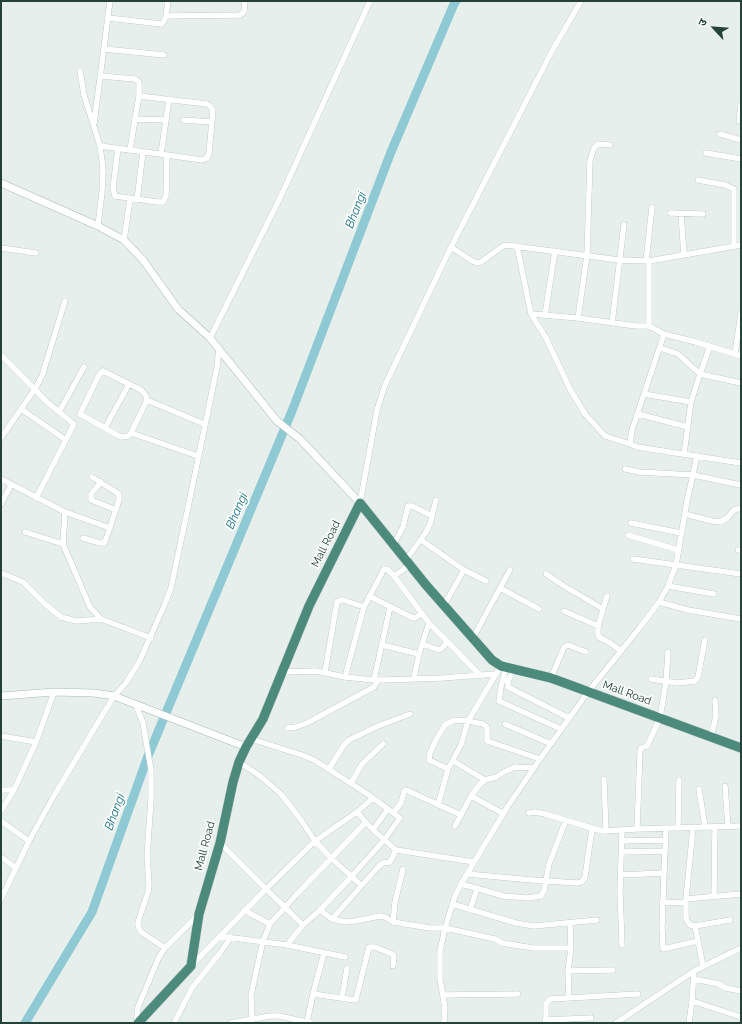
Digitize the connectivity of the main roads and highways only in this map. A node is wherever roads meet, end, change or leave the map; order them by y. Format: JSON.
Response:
{"nodes":[{"id":1,"x":741,"y":748,"type":"edge"},
{"id":2,"x":137,"y":1023,"type":"edge"}],
"edges":[{"from":1,"to":2,"type":"highway","name":"Mall Road"}]}
